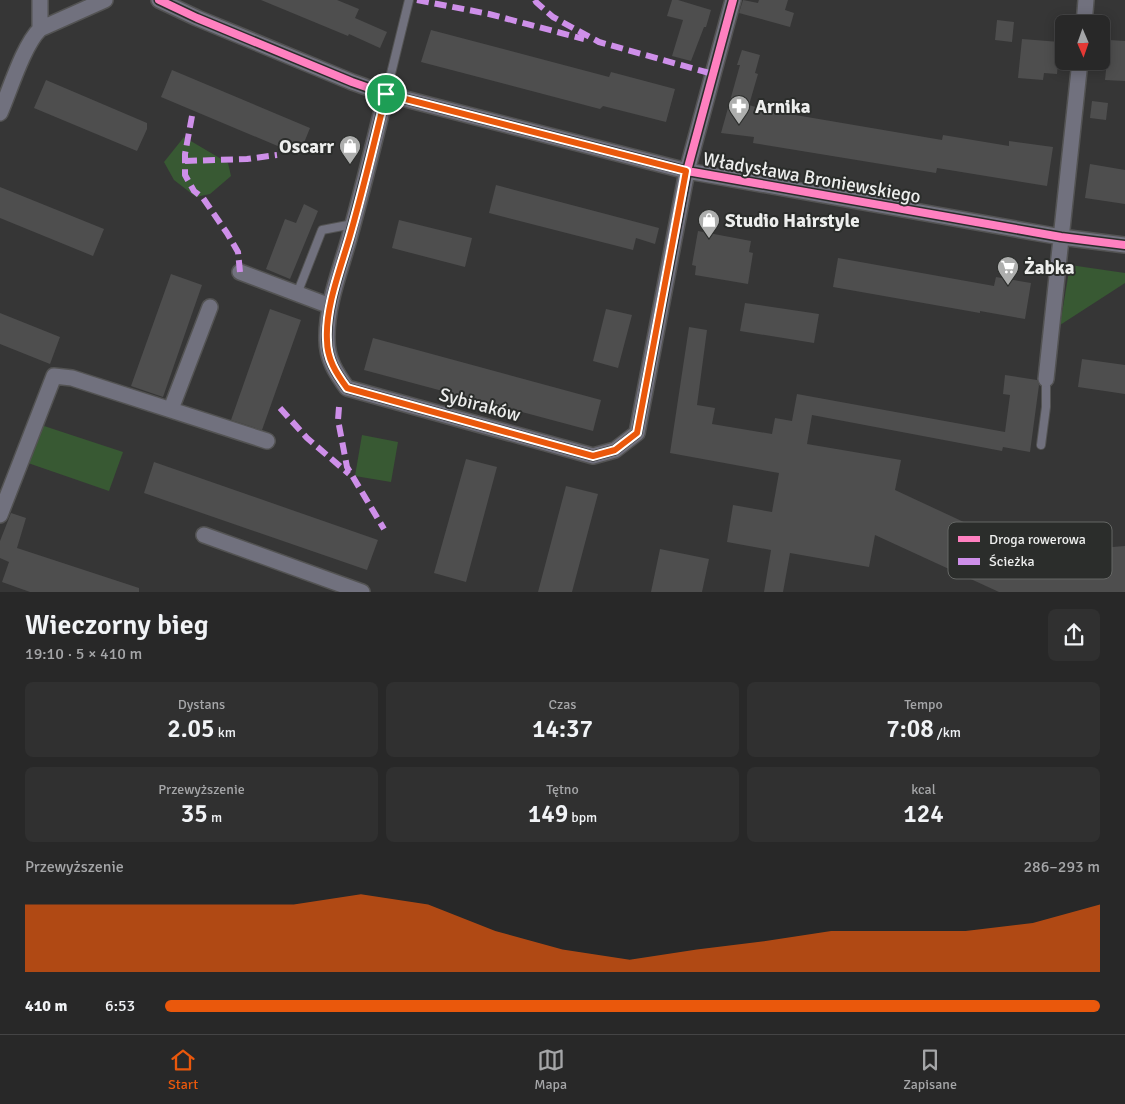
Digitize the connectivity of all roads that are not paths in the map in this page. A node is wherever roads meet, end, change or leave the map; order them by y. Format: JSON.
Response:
{"nodes":[{"id":1,"x":40,"y":0,"type":"edge"},
{"id":2,"x":105,"y":0,"type":"edge"},
{"id":3,"x":159,"y":0,"type":"edge"},
{"id":4,"x":409,"y":0,"type":"edge"},
{"id":5,"x":733,"y":0,"type":"edge"},
{"id":6,"x":1086,"y":0,"type":"edge"},
{"id":7,"x":1085,"y":15,"type":"edge"},
{"id":8,"x":40,"y":29,"type":"junction"},
{"id":9,"x":1079,"y":70,"type":"edge"},
{"id":10,"x":386,"y":94,"type":"junction"},
{"id":11,"x":0,"y":113,"type":"edge"},
{"id":12,"x":686,"y":171,"type":"junction"},
{"id":13,"x":353,"y":224,"type":"junction"},
{"id":14,"x":1061,"y":238,"type":"junction"},
{"id":15,"x":1125,"y":246,"type":"edge"},
{"id":16,"x":240,"y":272,"type":"dead end"},
{"id":17,"x":297,"y":294,"type":"junction"},
{"id":18,"x":330,"y":306,"type":"junction"},
{"id":19,"x":210,"y":307,"type":"dead end"},
{"id":20,"x":1046,"y":379,"type":"joint"},
{"id":21,"x":171,"y":409,"type":"junction"},
{"id":22,"x":267,"y":441,"type":"dead end"},
{"id":23,"x":1041,"y":445,"type":"dead end"},
{"id":24,"x":0,"y":515,"type":"edge"},
{"id":25,"x":204,"y":536,"type":"dead end"},
{"id":26,"x":362,"y":592,"type":"edge"}],
"edges":[{"from":1,"to":8,"type":"street"},
{"from":2,"to":8,"type":"street"},
{"from":3,"to":10,"type":"street","name":"Władysława Broniewskiego"},
{"from":4,"to":10,"type":"lane"},
{"from":5,"to":12,"type":"street","name":"Sybiraków"},
{"from":6,"to":7,"type":"street"},
{"from":8,"to":11,"type":"street"},
{"from":9,"to":14,"type":"street"},
{"from":10,"to":12,"type":"street","name":"Władysława Broniewskiego"},
{"from":10,"to":13,"type":"street","name":"Sybiraków"},
{"from":12,"to":14,"type":"street","name":"Władysława Broniewskiego"},
{"from":12,"to":18,"type":"street","name":"Sybiraków"},
{"from":13,"to":17,"type":"lane"},
{"from":13,"to":18,"type":"street","name":"Sybiraków"},
{"from":14,"to":15,"type":"street","name":"Władysława Broniewskiego"},
{"from":14,"to":20,"type":"street"},
{"from":16,"to":17,"type":"street"},
{"from":17,"to":18,"type":"street"},
{"from":19,"to":21,"type":"street"},
{"from":20,"to":23,"type":"lane"},
{"from":21,"to":22,"type":"street"},
{"from":21,"to":24,"type":"street"},
{"from":25,"to":26,"type":"street"}]}
